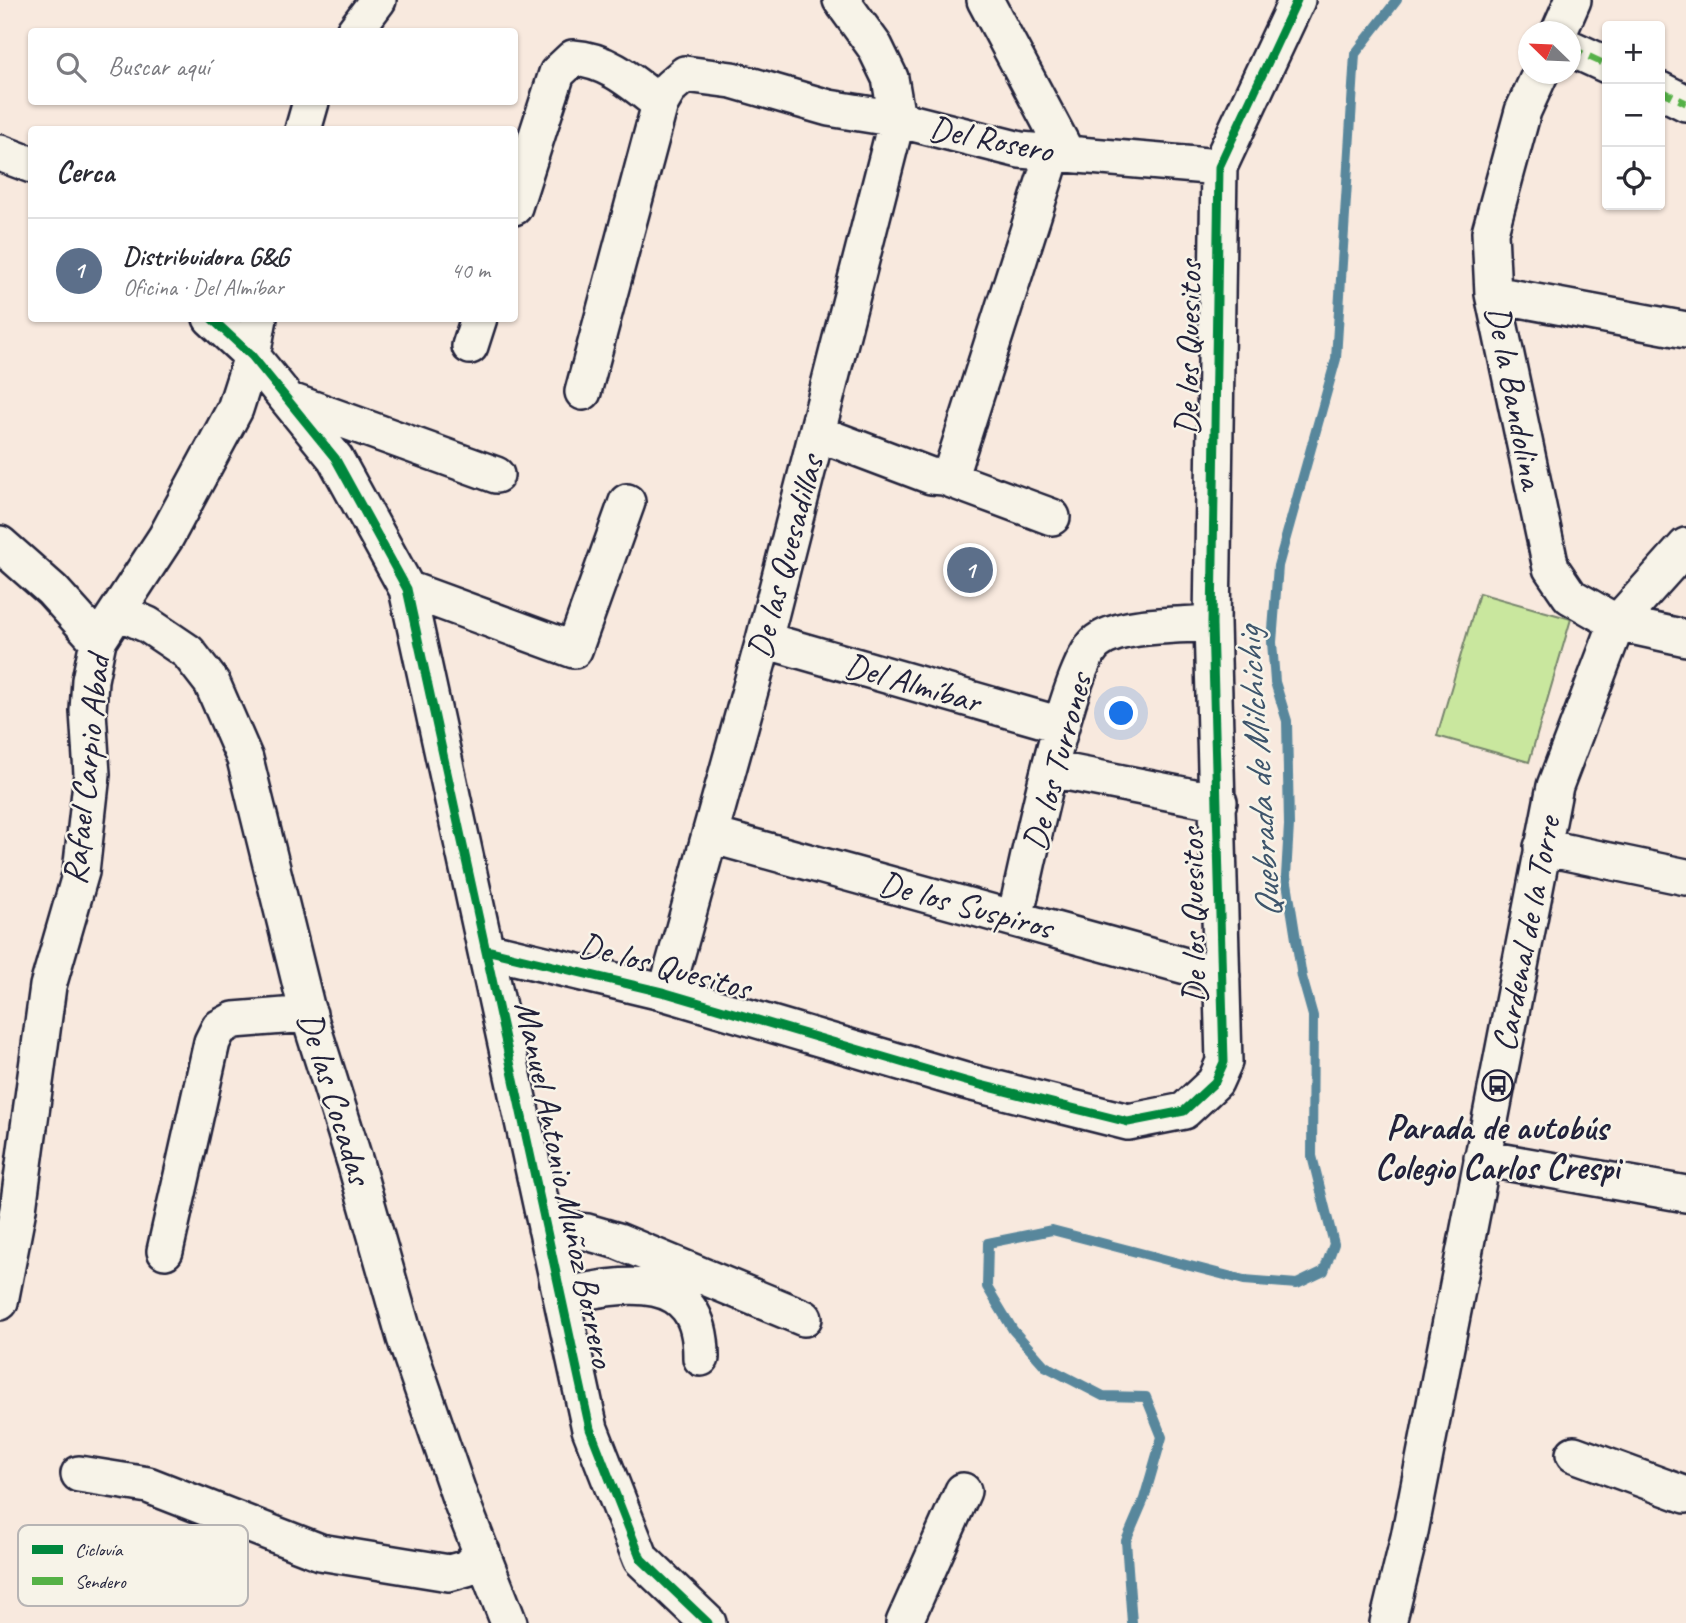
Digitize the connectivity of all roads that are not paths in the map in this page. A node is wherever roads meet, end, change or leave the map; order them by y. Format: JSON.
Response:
{"nodes":[{"id":1,"x":378,"y":0,"type":"edge"},
{"id":2,"x":841,"y":0,"type":"edge"},
{"id":3,"x":985,"y":0,"type":"edge"},
{"id":4,"x":1297,"y":0,"type":"edge"},
{"id":5,"x":1573,"y":0,"type":"edge"},
{"id":6,"x":1564,"y":21,"type":"edge"},
{"id":7,"x":357,"y":28,"type":"edge"},
{"id":8,"x":1581,"y":53,"type":"edge"},
{"id":9,"x":1602,"y":63,"type":"edge"},
{"id":10,"x":1535,"y":84,"type":"edge"},
{"id":11,"x":1665,"y":92,"type":"edge"},
{"id":12,"x":1686,"y":103,"type":"edge"},
{"id":13,"x":660,"y":104,"type":"junction"},
{"id":14,"x":310,"y":105,"type":"edge"},
{"id":15,"x":897,"y":119,"type":"junction"},
{"id":16,"x":304,"y":126,"type":"edge"},
{"id":17,"x":0,"y":153,"type":"edge"},
{"id":18,"x":1060,"y":154,"type":"junction"},
{"id":19,"x":28,"y":164,"type":"edge"},
{"id":20,"x":1219,"y":167,"type":"junction"},
{"id":21,"x":518,"y":195,"type":"edge"},
{"id":22,"x":1493,"y":293,"type":"junction"},
{"id":23,"x":215,"y":322,"type":"edge"},
{"id":24,"x":258,"y":322,"type":"edge"},
{"id":25,"x":1686,"y":330,"type":"edge"},
{"id":26,"x":252,"y":356,"type":"junction"},
{"id":27,"x":583,"y":391,"type":"dead end"},
{"id":28,"x":288,"y":400,"type":"junction"},
{"id":29,"x":817,"y":433,"type":"junction"},
{"id":30,"x":496,"y":475,"type":"dead end"},
{"id":31,"x":944,"y":477,"type":"junction"},
{"id":32,"x":627,"y":502,"type":"dead end"},
{"id":33,"x":1052,"y":517,"type":"dead end"},
{"id":34,"x":0,"y":544,"type":"edge"},
{"id":35,"x":1686,"y":546,"type":"edge"},
{"id":36,"x":407,"y":589,"type":"junction"},
{"id":37,"x":119,"y":612,"type":"junction"},
{"id":38,"x":1212,"y":623,"type":"junction"},
{"id":39,"x":1617,"y":623,"type":"junction"},
{"id":40,"x":1686,"y":638,"type":"edge"},
{"id":41,"x":764,"y":640,"type":"junction"},
{"id":42,"x":98,"y":641,"type":"junction"},
{"id":43,"x":1061,"y":725,"type":"junction"},
{"id":44,"x":1051,"y":769,"type":"junction"},
{"id":45,"x":1219,"y":802,"type":"junction"},
{"id":46,"x":710,"y":835,"type":"junction"},
{"id":47,"x":1542,"y":847,"type":"junction"},
{"id":48,"x":1686,"y":877,"type":"edge"},
{"id":49,"x":1016,"y":918,"type":"junction"},
{"id":50,"x":486,"y":950,"type":"junction"},
{"id":51,"x":1222,"y":976,"type":"junction"},
{"id":52,"x":666,"y":993,"type":"junction"},
{"id":53,"x":309,"y":1014,"type":"junction"},
{"id":54,"x":1482,"y":1158,"type":"junction"},
{"id":55,"x":1686,"y":1194,"type":"edge"},
{"id":56,"x":546,"y":1228,"type":"junction"},
{"id":57,"x":165,"y":1251,"type":"dead end"},
{"id":58,"x":561,"y":1296,"type":"junction"},
{"id":59,"x":0,"y":1301,"type":"edge"},
{"id":60,"x":804,"y":1318,"type":"dead end"},
{"id":61,"x":701,"y":1358,"type":"dead end"},
{"id":62,"x":1574,"y":1454,"type":"dead end"},
{"id":63,"x":79,"y":1474,"type":"dead end"},
{"id":64,"x":963,"y":1491,"type":"dead end"},
{"id":65,"x":1686,"y":1495,"type":"edge"},
{"id":66,"x":482,"y":1552,"type":"junction"},
{"id":67,"x":509,"y":1623,"type":"edge"},
{"id":68,"x":708,"y":1623,"type":"edge"},
{"id":69,"x":905,"y":1623,"type":"edge"},
{"id":70,"x":1388,"y":1623,"type":"edge"}],
"edges":[{"from":1,"to":7,"type":"street"},
{"from":2,"to":15,"type":"street","name":"Del Rosero"},
{"from":3,"to":18,"type":"street"},
{"from":4,"to":20,"type":"street","name":"De los Quesitos"},
{"from":5,"to":6,"type":"street"},
{"from":8,"to":9,"type":"street"},
{"from":10,"to":22,"type":"street","name":"De la Bandolina"},
{"from":11,"to":12,"type":"street"},
{"from":13,"to":15,"type":"street"},
{"from":13,"to":21,"type":"street"},
{"from":13,"to":27,"type":"street"},
{"from":14,"to":16,"type":"street"},
{"from":15,"to":18,"type":"street","name":"Del Rosero"},
{"from":15,"to":29,"type":"street","name":"De las Quesadillas"},
{"from":17,"to":19,"type":"street"},
{"from":18,"to":20,"type":"street","name":"Del Rosero"},
{"from":18,"to":31,"type":"street"},
{"from":20,"to":38,"type":"street","name":"De los Quesitos"},
{"from":22,"to":25,"type":"street"},
{"from":22,"to":39,"type":"street","name":"De la Bandolina"},
{"from":23,"to":26,"type":"street","name":"Manuel Antonio Muñoz Borrero"},
{"from":24,"to":26,"type":"street","name":"Rafael Carpio Abad"},
{"from":26,"to":28,"type":"street","name":"Manuel Antonio Muñoz Borrero"},
{"from":26,"to":37,"type":"street","name":"Rafael Carpio Abad"},
{"from":28,"to":30,"type":"street"},
{"from":28,"to":36,"type":"street","name":"Manuel Antonio Muñoz Borrero"},
{"from":29,"to":31,"type":"street"},
{"from":29,"to":41,"type":"street","name":"De las Quesadillas"},
{"from":31,"to":33,"type":"street"},
{"from":32,"to":36,"type":"street"},
{"from":34,"to":42,"type":"street"},
{"from":35,"to":39,"type":"street"},
{"from":36,"to":50,"type":"street","name":"Manuel Antonio Muñoz Borrero"},
{"from":37,"to":42,"type":"street","name":"Rafael Carpio Abad"},
{"from":37,"to":53,"type":"street","name":"De las Cocadas"},
{"from":38,"to":43,"type":"street","name":"De los Turrones"},
{"from":38,"to":45,"type":"street","name":"De los Quesitos"},
{"from":39,"to":40,"type":"street","name":"De la Bandolina"},
{"from":39,"to":47,"type":"street","name":"Cardenal de la Torre"},
{"from":41,"to":43,"type":"street","name":"Del Almíbar"},
{"from":41,"to":46,"type":"street","name":"De las Quesadillas"},
{"from":42,"to":59,"type":"street","name":"Rafael Carpio Abad"},
{"from":43,"to":44,"type":"street","name":"De los Turrones"},
{"from":44,"to":45,"type":"street"},
{"from":44,"to":49,"type":"street","name":"De los Turrones"},
{"from":45,"to":51,"type":"street","name":"De los Quesitos"},
{"from":46,"to":49,"type":"street","name":"De los Suspiros"},
{"from":46,"to":52,"type":"street","name":"De las Quesadillas"},
{"from":47,"to":48,"type":"street"},
{"from":47,"to":54,"type":"street","name":"Cardenal de la Torre"},
{"from":49,"to":51,"type":"street","name":"De los Suspiros"},
{"from":50,"to":52,"type":"street","name":"De los Quesitos"},
{"from":50,"to":56,"type":"street","name":"Manuel Antonio Muñoz Borrero"},
{"from":51,"to":52,"type":"street","name":"De los Quesitos"},
{"from":53,"to":57,"type":"street"},
{"from":53,"to":66,"type":"street","name":"De las Cocadas"},
{"from":54,"to":55,"type":"street"},
{"from":54,"to":70,"type":"street","name":"Cardenal de la Torre"},
{"from":56,"to":58,"type":"street","name":"Manuel Antonio Muñoz Borrero"},
{"from":56,"to":60,"type":"street"},
{"from":58,"to":61,"type":"street"},
{"from":58,"to":68,"type":"street","name":"Manuel Antonio Muñoz Borrero"},
{"from":62,"to":65,"type":"street"},
{"from":63,"to":66,"type":"street"},
{"from":64,"to":69,"type":"street"},
{"from":66,"to":67,"type":"street","name":"De las Cocadas"}]}
